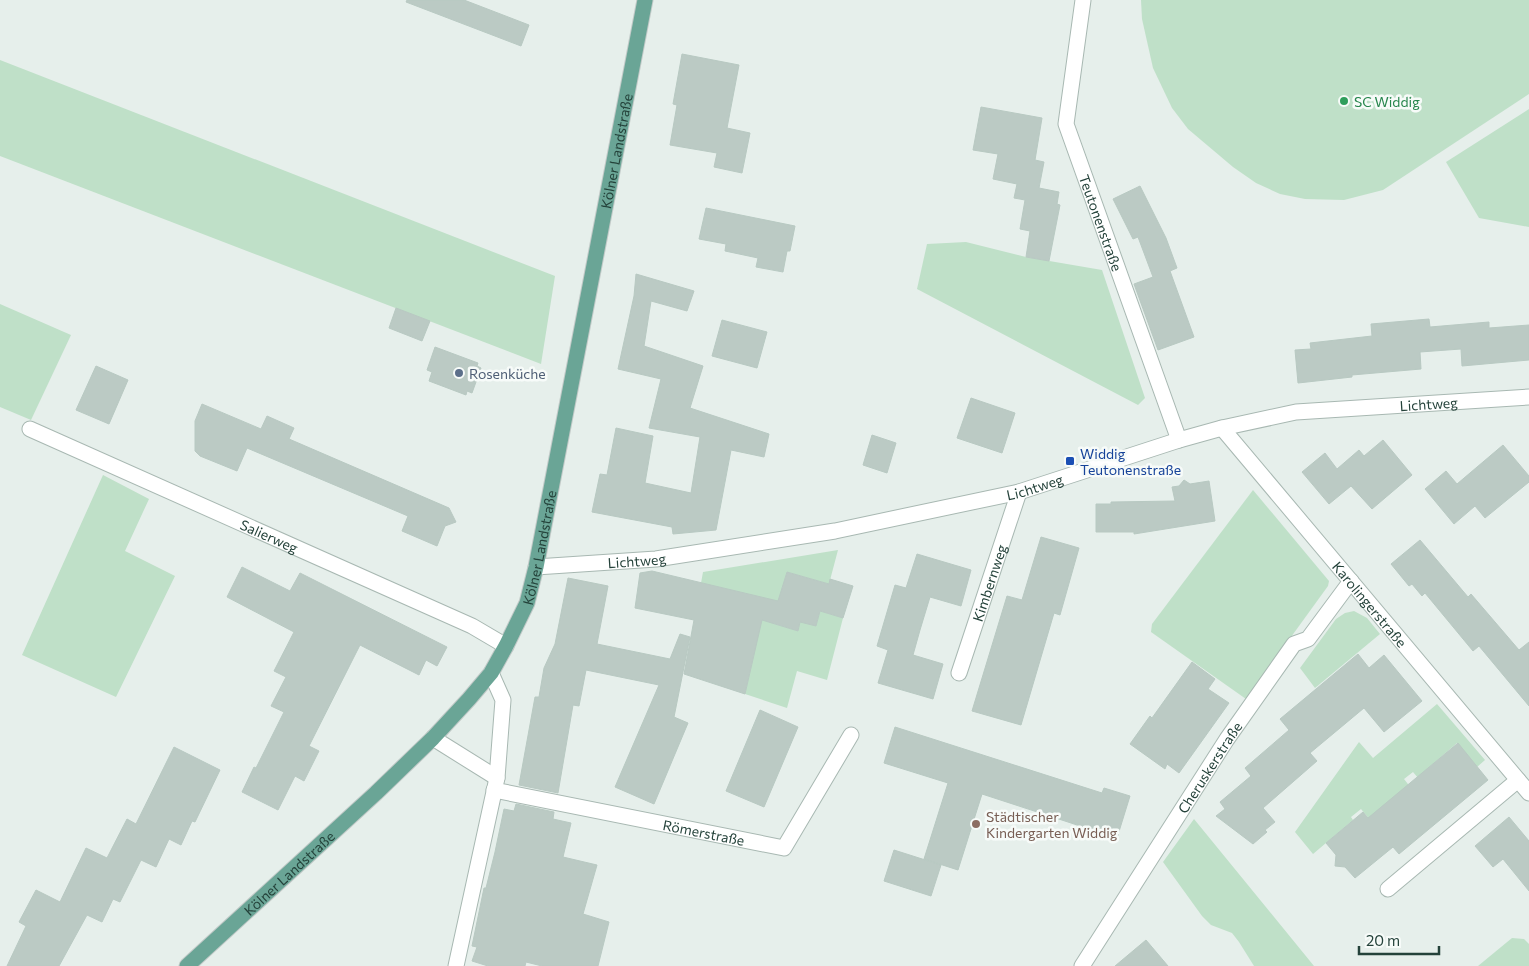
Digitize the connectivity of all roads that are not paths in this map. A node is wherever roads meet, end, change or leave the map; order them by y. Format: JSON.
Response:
{"nodes":[{"id":1,"x":645,"y":0,"type":"edge"},
{"id":2,"x":1083,"y":0,"type":"edge"},
{"id":3,"x":1529,"y":397,"type":"edge"},
{"id":4,"x":1222,"y":428,"type":"junction"},
{"id":5,"x":30,"y":429,"type":"dead end"},
{"id":6,"x":1179,"y":440,"type":"junction"},
{"id":7,"x":1019,"y":492,"type":"junction"},
{"id":8,"x":536,"y":567,"type":"junction"},
{"id":9,"x":1351,"y":581,"type":"junction"},
{"id":10,"x":506,"y":646,"type":"junction"},
{"id":11,"x":491,"y":673,"type":"junction"},
{"id":12,"x":959,"y":673,"type":"dead end"},
{"id":13,"x":851,"y":736,"type":"dead end"},
{"id":14,"x":433,"y":738,"type":"junction"},
{"id":15,"x":1518,"y":780,"type":"junction"},
{"id":16,"x":495,"y":784,"type":"junction"},
{"id":17,"x":1529,"y":793,"type":"edge"},
{"id":18,"x":1388,"y":889,"type":"dead end"},
{"id":19,"x":187,"y":966,"type":"edge"},
{"id":20,"x":456,"y":966,"type":"edge"},
{"id":21,"x":1082,"y":966,"type":"edge"}],
"edges":[{"from":1,"to":8,"type":"main road","name":"Kölner Landstraße"},
{"from":2,"to":6,"type":"street","name":"Teutonenstraße"},
{"from":3,"to":4,"type":"street","name":"Lichtweg"},
{"from":4,"to":6,"type":"street","name":"Lichtweg"},
{"from":4,"to":9,"type":"street","name":"Karolingerstraße"},
{"from":5,"to":10,"type":"street","name":"Salierweg"},
{"from":6,"to":7,"type":"street","name":"Lichtweg"},
{"from":7,"to":8,"type":"street","name":"Lichtweg"},
{"from":7,"to":12,"type":"street","name":"Kimbernweg"},
{"from":8,"to":10,"type":"main road","name":"Kölner Landstraße"},
{"from":9,"to":15,"type":"street","name":"Karolingerstraße"},
{"from":9,"to":21,"type":"street","name":"Cheruskerstraße"},
{"from":10,"to":11,"type":"main road","name":"Kölner Landstraße"},
{"from":11,"to":14,"type":"main road","name":"Kölner Landstraße"},
{"from":11,"to":16,"type":"street"},
{"from":13,"to":16,"type":"street","name":"Römerstraße"},
{"from":14,"to":16,"type":"street","name":"Römerstraße"},
{"from":14,"to":19,"type":"main road","name":"Kölner Landstraße"},
{"from":15,"to":17,"type":"street","name":"Karolingerstraße"},
{"from":15,"to":18,"type":"street"},
{"from":16,"to":20,"type":"street"}]}
